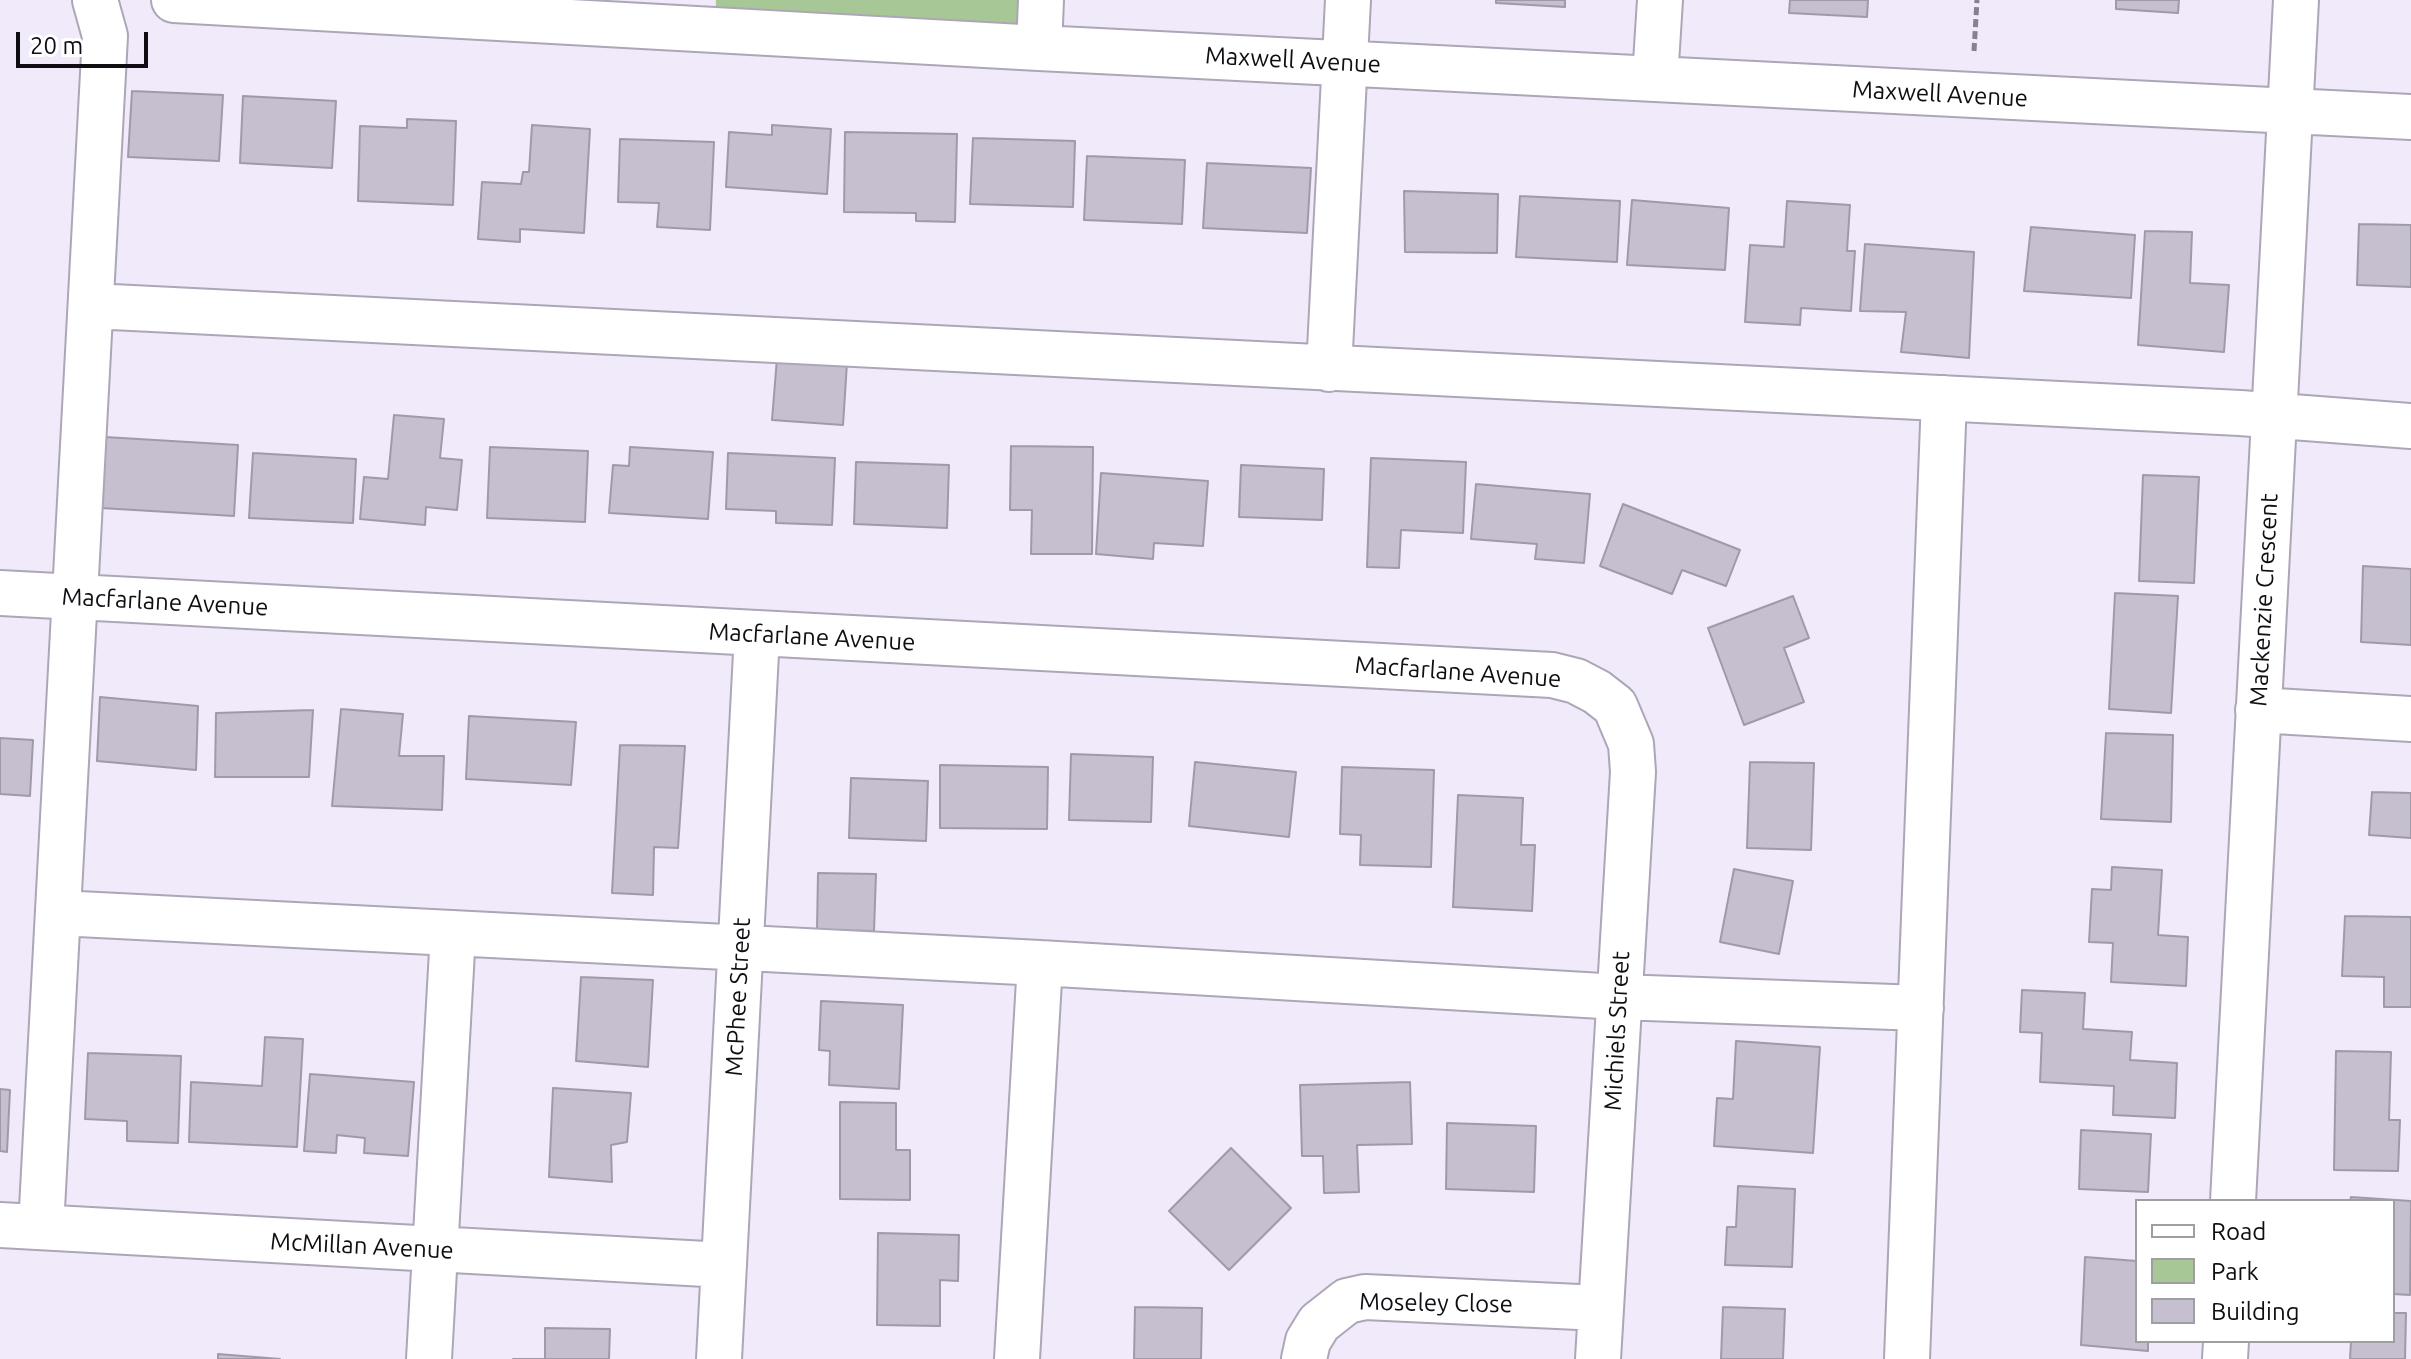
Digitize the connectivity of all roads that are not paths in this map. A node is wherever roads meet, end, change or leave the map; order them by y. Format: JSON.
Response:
{"nodes":[{"id":1,"x":95,"y":0,"type":"edge"},
{"id":2,"x":174,"y":0,"type":"edge"},
{"id":3,"x":1041,"y":0,"type":"edge"},
{"id":4,"x":1348,"y":0,"type":"edge"},
{"id":5,"x":1660,"y":0,"type":"edge"},
{"id":6,"x":2296,"y":0,"type":"edge"},
{"id":7,"x":716,"y":14,"type":"edge"},
{"id":8,"x":1039,"y":48,"type":"junction"},
{"id":9,"x":1345,"y":62,"type":"junction"},
{"id":10,"x":1655,"y":79,"type":"junction"},
{"id":11,"x":2291,"y":112,"type":"junction"},
{"id":12,"x":2411,"y":117,"type":"edge"},
{"id":13,"x":92,"y":306,"type":"junction"},
{"id":14,"x":1329,"y":369,"type":"junction"},
{"id":15,"x":1944,"y":398,"type":"junction"},
{"id":16,"x":2274,"y":415,"type":"junction"},
{"id":17,"x":2411,"y":426,"type":"edge"},
{"id":18,"x":0,"y":593,"type":"edge"},
{"id":19,"x":76,"y":597,"type":"junction"},
{"id":20,"x":757,"y":634,"type":"junction"},
{"id":21,"x":1615,"y":706,"type":"joint"},
{"id":22,"x":2258,"y":710,"type":"junction"},
{"id":23,"x":2411,"y":719,"type":"edge"},
{"id":24,"x":59,"y":913,"type":"junction"},
{"id":25,"x":453,"y":933,"type":"junction"},
{"id":26,"x":741,"y":948,"type":"junction"},
{"id":27,"x":1040,"y":963,"type":"junction"},
{"id":28,"x":1619,"y":997,"type":"junction"},
{"id":29,"x":1921,"y":1008,"type":"junction"},
{"id":30,"x":2233,"y":1199,"type":"edge"},
{"id":31,"x":21,"y":1226,"type":"edge"},
{"id":32,"x":435,"y":1250,"type":"junction"},
{"id":33,"x":724,"y":1265,"type":"junction"},
{"id":34,"x":1600,"y":1308,"type":"junction"},
{"id":35,"x":429,"y":1359,"type":"edge"},
{"id":36,"x":719,"y":1359,"type":"edge"},
{"id":37,"x":1017,"y":1359,"type":"edge"},
{"id":38,"x":1304,"y":1359,"type":"edge"},
{"id":39,"x":1598,"y":1359,"type":"edge"},
{"id":40,"x":1907,"y":1359,"type":"edge"}],
"edges":[{"from":1,"to":13,"type":"street"},
{"from":2,"to":7,"type":"street","name":"Maxwell Avenue"},
{"from":3,"to":8,"type":"street"},
{"from":4,"to":9,"type":"street"},
{"from":5,"to":10,"type":"street"},
{"from":6,"to":11,"type":"street","name":"Mackenzie Crescent"},
{"from":7,"to":8,"type":"street","name":"Maxwell Avenue"},
{"from":8,"to":9,"type":"street","name":"Maxwell Avenue"},
{"from":9,"to":10,"type":"street","name":"Maxwell Avenue"},
{"from":9,"to":14,"type":"street"},
{"from":10,"to":11,"type":"street","name":"Maxwell Avenue"},
{"from":11,"to":12,"type":"street","name":"Maxwell Avenue"},
{"from":11,"to":16,"type":"street","name":"Mackenzie Crescent"},
{"from":13,"to":14,"type":"street"},
{"from":13,"to":19,"type":"street"},
{"from":14,"to":15,"type":"street"},
{"from":15,"to":16,"type":"street"},
{"from":15,"to":29,"type":"street"},
{"from":16,"to":17,"type":"street"},
{"from":16,"to":22,"type":"street","name":"Mackenzie Crescent"},
{"from":18,"to":19,"type":"street","name":"Macfarlane Avenue"},
{"from":19,"to":20,"type":"street","name":"Macfarlane Avenue"},
{"from":19,"to":24,"type":"street"},
{"from":20,"to":21,"type":"street","name":"Macfarlane Avenue"},
{"from":20,"to":26,"type":"street","name":"McPhee Street"},
{"from":21,"to":28,"type":"street","name":"Michiels Street"},
{"from":22,"to":23,"type":"street"},
{"from":22,"to":30,"type":"street","name":"Mackenzie Crescent"},
{"from":24,"to":25,"type":"street"},
{"from":24,"to":31,"type":"street"},
{"from":25,"to":26,"type":"street"},
{"from":25,"to":32,"type":"street"},
{"from":26,"to":27,"type":"street"},
{"from":26,"to":33,"type":"street","name":"McPhee Street"},
{"from":27,"to":28,"type":"street"},
{"from":27,"to":37,"type":"street"},
{"from":28,"to":29,"type":"street"},
{"from":28,"to":34,"type":"street","name":"Michiels Street"},
{"from":29,"to":40,"type":"street"},
{"from":31,"to":32,"type":"street","name":"McMillan Avenue"},
{"from":32,"to":33,"type":"street","name":"McMillan Avenue"},
{"from":32,"to":35,"type":"street"},
{"from":33,"to":36,"type":"street","name":"McPhee Street"},
{"from":34,"to":38,"type":"street","name":"Moseley Close"},
{"from":34,"to":39,"type":"street","name":"Michiels Street"}]}
